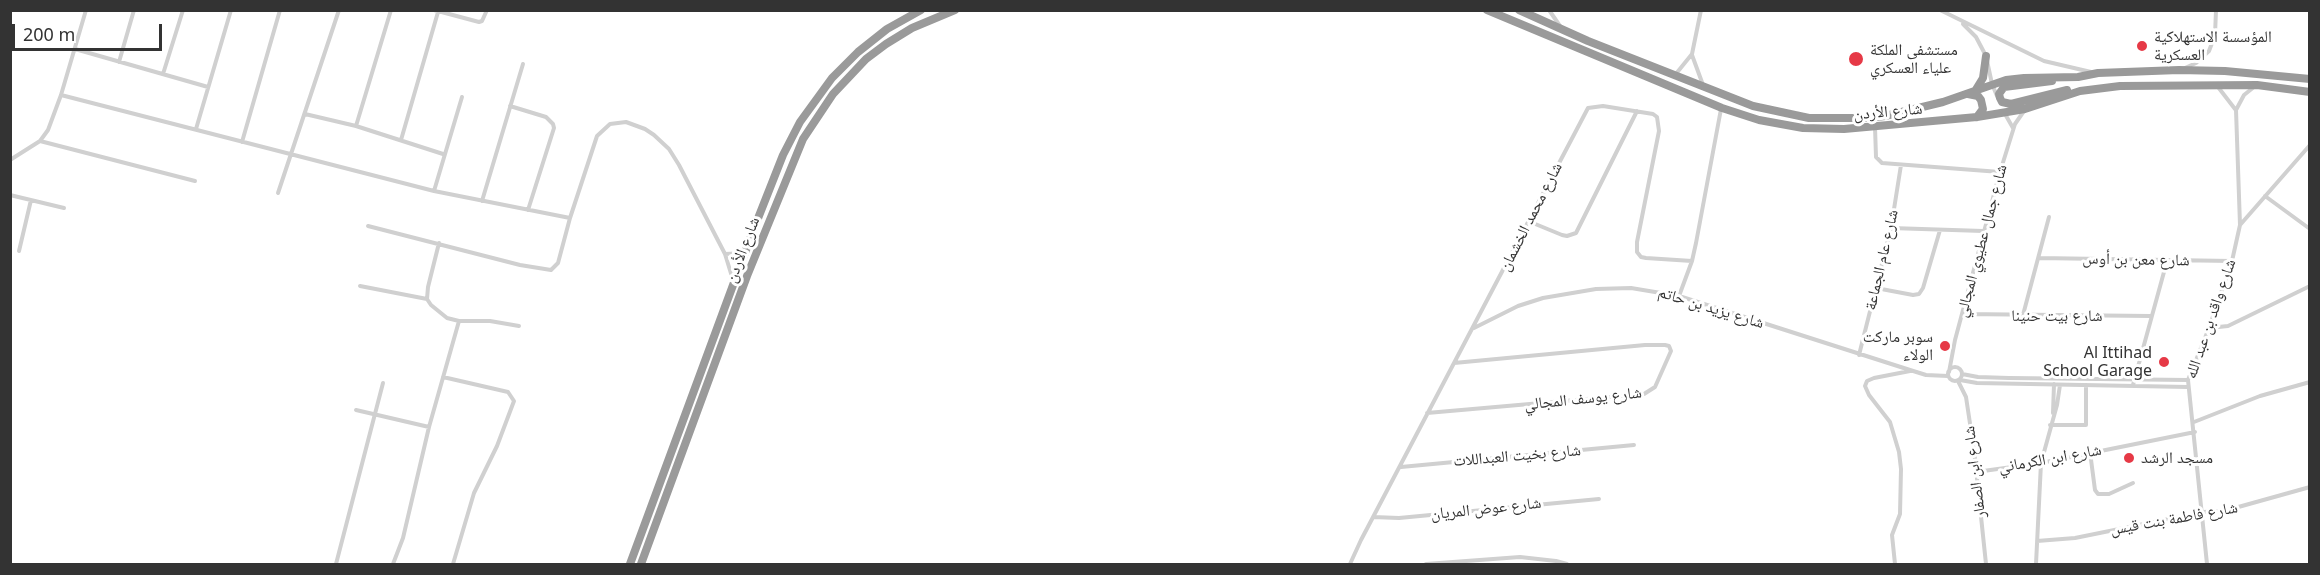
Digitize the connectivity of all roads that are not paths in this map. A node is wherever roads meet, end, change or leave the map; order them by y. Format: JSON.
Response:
{"nodes":[{"id":1,"x":86,"y":10,"type":"edge"},
{"id":2,"x":134,"y":10,"type":"edge"},
{"id":3,"x":183,"y":10,"type":"edge"},
{"id":4,"x":231,"y":10,"type":"edge"},
{"id":5,"x":280,"y":10,"type":"edge"},
{"id":6,"x":339,"y":10,"type":"edge"},
{"id":7,"x":391,"y":10,"type":"edge"},
{"id":8,"x":487,"y":10,"type":"edge"},
{"id":9,"x":921,"y":10,"type":"edge"},
{"id":10,"x":955,"y":10,"type":"edge"},
{"id":11,"x":1487,"y":10,"type":"edge"},
{"id":12,"x":1520,"y":10,"type":"edge"},
{"id":13,"x":1549,"y":10,"type":"edge"},
{"id":14,"x":1701,"y":10,"type":"edge"},
{"id":15,"x":1940,"y":10,"type":"edge"},
{"id":16,"x":2216,"y":10,"type":"edge"},
{"id":17,"x":436,"y":11,"type":"edge"},
{"id":18,"x":1960,"y":21,"type":"junction"},
{"id":19,"x":1562,"y":29,"type":"junction"},
{"id":20,"x":75,"y":49,"type":"junction"},
{"id":21,"x":1692,"y":54,"type":"junction"},
{"id":22,"x":1986,"y":56,"type":"junction"},
{"id":23,"x":119,"y":62,"type":"junction"},
{"id":24,"x":523,"y":64,"type":"dead end"},
{"id":25,"x":2179,"y":70,"type":"junction"},
{"id":26,"x":2098,"y":73,"type":"junction"},
{"id":27,"x":163,"y":74,"type":"junction"},
{"id":28,"x":1674,"y":75,"type":"junction"},
{"id":29,"x":2078,"y":76,"type":"junction"},
{"id":30,"x":2309,"y":79,"type":"edge"},
{"id":31,"x":1992,"y":84,"type":"junction"},
{"id":32,"x":2212,"y":84,"type":"junction"},
{"id":33,"x":2257,"y":85,"type":"junction"},
{"id":34,"x":208,"y":87,"type":"junction"},
{"id":35,"x":1703,"y":87,"type":"junction"},
{"id":36,"x":2080,"y":91,"type":"junction"},
{"id":37,"x":1972,"y":92,"type":"junction"},
{"id":38,"x":2310,"y":92,"type":"edge"},
{"id":39,"x":61,"y":95,"type":"junction"},
{"id":40,"x":462,"y":97,"type":"dead end"},
{"id":41,"x":2002,"y":102,"type":"junction"},
{"id":42,"x":510,"y":106,"type":"junction"},
{"id":43,"x":1722,"y":108,"type":"junction"},
{"id":44,"x":2025,"y":109,"type":"junction"},
{"id":45,"x":2236,"y":110,"type":"junction"},
{"id":46,"x":1637,"y":111,"type":"junction"},
{"id":47,"x":2003,"y":113,"type":"junction"},
{"id":48,"x":305,"y":114,"type":"junction"},
{"id":49,"x":1977,"y":117,"type":"junction"},
{"id":50,"x":356,"y":126,"type":"junction"},
{"id":51,"x":1875,"y":127,"type":"junction"},
{"id":52,"x":196,"y":129,"type":"junction"},
{"id":53,"x":2013,"y":129,"type":"junction"},
{"id":54,"x":401,"y":140,"type":"junction"},
{"id":55,"x":40,"y":141,"type":"junction"},
{"id":56,"x":242,"y":142,"type":"junction"},
{"id":57,"x":2310,"y":145,"type":"edge"},
{"id":58,"x":293,"y":153,"type":"junction"},
{"id":59,"x":443,"y":154,"type":"junction"},
{"id":60,"x":10,"y":160,"type":"edge"},
{"id":61,"x":1901,"y":165,"type":"junction"},
{"id":62,"x":2000,"y":172,"type":"junction"},
{"id":63,"x":195,"y":181,"type":"dead end"},
{"id":64,"x":434,"y":191,"type":"junction"},
{"id":65,"x":278,"y":193,"type":"dead end"},
{"id":66,"x":10,"y":195,"type":"edge"},
{"id":67,"x":2265,"y":196,"type":"junction"},
{"id":68,"x":31,"y":200,"type":"junction"},
{"id":69,"x":483,"y":201,"type":"junction"},
{"id":70,"x":64,"y":208,"type":"dead end"},
{"id":71,"x":528,"y":210,"type":"junction"},
{"id":72,"x":2049,"y":217,"type":"dead end"},
{"id":73,"x":570,"y":218,"type":"junction"},
{"id":74,"x":1527,"y":221,"type":"junction"},
{"id":75,"x":2240,"y":225,"type":"junction"},
{"id":76,"x":368,"y":226,"type":"dead end"},
{"id":77,"x":1891,"y":228,"type":"junction"},
{"id":78,"x":2310,"y":229,"type":"edge"},
{"id":79,"x":1940,"y":230,"type":"junction"},
{"id":80,"x":1983,"y":231,"type":"junction"},
{"id":81,"x":439,"y":243,"type":"junction"},
{"id":82,"x":19,"y":251,"type":"dead end"},
{"id":83,"x":745,"y":253,"type":"junction"},
{"id":84,"x":725,"y":254,"type":"junction"},
{"id":85,"x":2039,"y":258,"type":"junction"},
{"id":86,"x":1692,"y":261,"type":"junction"},
{"id":87,"x":2167,"y":261,"type":"junction"},
{"id":88,"x":2232,"y":261,"type":"junction"},
{"id":89,"x":733,"y":284,"type":"junction"},
{"id":90,"x":360,"y":286,"type":"dead end"},
{"id":91,"x":2310,"y":286,"type":"edge"},
{"id":92,"x":1876,"y":288,"type":"junction"},
{"id":93,"x":1679,"y":296,"type":"junction"},
{"id":94,"x":427,"y":299,"type":"junction"},
{"id":95,"x":1962,"y":314,"type":"junction"},
{"id":96,"x":2023,"y":315,"type":"junction"},
{"id":97,"x":2151,"y":316,"type":"junction"},
{"id":98,"x":459,"y":321,"type":"junction"},
{"id":99,"x":519,"y":326,"type":"dead end"},
{"id":100,"x":1473,"y":328,"type":"junction"},
{"id":101,"x":2210,"y":328,"type":"junction"},
{"id":102,"x":1953,"y":353,"type":"junction"},
{"id":103,"x":1859,"y":355,"type":"junction"},
{"id":104,"x":1453,"y":363,"type":"junction"},
{"id":105,"x":1956,"y":368,"type":"junction"},
{"id":106,"x":1910,"y":370,"type":"junction"},
{"id":107,"x":1948,"y":374,"type":"junction"},
{"id":108,"x":1962,"y":374,"type":"junction"},
{"id":109,"x":443,"y":377,"type":"junction"},
{"id":110,"x":2058,"y":379,"type":"junction"},
{"id":111,"x":2134,"y":379,"type":"junction"},
{"id":112,"x":1959,"y":380,"type":"junction"},
{"id":113,"x":2188,"y":380,"type":"junction"},
{"id":114,"x":383,"y":383,"type":"dead end"},
{"id":115,"x":2309,"y":384,"type":"edge"},
{"id":116,"x":2057,"y":385,"type":"junction"},
{"id":117,"x":2086,"y":385,"type":"junction"},
{"id":118,"x":2133,"y":385,"type":"junction"},
{"id":119,"x":2188,"y":387,"type":"junction"},
{"id":120,"x":356,"y":410,"type":"dead end"},
{"id":121,"x":1428,"y":413,"type":"junction"},
{"id":122,"x":375,"y":415,"type":"junction"},
{"id":123,"x":2194,"y":422,"type":"junction"},
{"id":124,"x":2050,"y":425,"type":"junction"},
{"id":125,"x":429,"y":427,"type":"junction"},
{"id":126,"x":2195,"y":432,"type":"junction"},
{"id":127,"x":1634,"y":445,"type":"dead end"},
{"id":128,"x":2090,"y":452,"type":"junction"},
{"id":129,"x":2041,"y":463,"type":"junction"},
{"id":130,"x":1400,"y":467,"type":"junction"},
{"id":131,"x":1976,"y":472,"type":"junction"},
{"id":132,"x":2133,"y":483,"type":"dead end"},
{"id":133,"x":2310,"y":487,"type":"edge"},
{"id":134,"x":1599,"y":499,"type":"dead end"},
{"id":135,"x":2203,"y":512,"type":"junction"},
{"id":136,"x":1373,"y":517,"type":"junction"},
{"id":137,"x":2037,"y":541,"type":"junction"},
{"id":138,"x":336,"y":564,"type":"edge"},
{"id":139,"x":393,"y":564,"type":"edge"},
{"id":140,"x":453,"y":564,"type":"edge"},
{"id":141,"x":630,"y":564,"type":"edge"},
{"id":142,"x":641,"y":564,"type":"edge"},
{"id":143,"x":1350,"y":564,"type":"edge"},
{"id":144,"x":1426,"y":564,"type":"edge"},
{"id":145,"x":1567,"y":564,"type":"edge"},
{"id":146,"x":1896,"y":564,"type":"edge"},
{"id":147,"x":1986,"y":564,"type":"edge"},
{"id":148,"x":2036,"y":564,"type":"edge"},
{"id":149,"x":2208,"y":564,"type":"edge"}],
"edges":[{"from":1,"to":20,"type":"street"},
{"from":2,"to":23,"type":"street"},
{"from":3,"to":27,"type":"street"},
{"from":4,"to":34,"type":"street"},
{"from":5,"to":56,"type":"street"},
{"from":6,"to":48,"type":"street"},
{"from":7,"to":50,"type":"street"},
{"from":8,"to":17,"type":"street"},
{"from":9,"to":83,"type":"highway","name":"شارع الأردن"},
{"from":10,"to":142,"type":"highway","name":"شارع الأردن"},
{"from":11,"to":43,"type":"highway","name":"شارع الأردن"},
{"from":12,"to":19,"type":"highway","name":"شارع الأردن"},
{"from":13,"to":19,"type":"street"},
{"from":14,"to":21,"type":"street"},
{"from":15,"to":18,"type":"street"},
{"from":16,"to":25,"type":"street"},
{"from":17,"to":54,"type":"street"},
{"from":18,"to":22,"type":"street"},
{"from":18,"to":26,"type":"street"},
{"from":19,"to":28,"type":"highway","name":"شارع الأردن"},
{"from":20,"to":23,"type":"street"},
{"from":20,"to":39,"type":"street"},
{"from":21,"to":28,"type":"street"},
{"from":21,"to":35,"type":"street"},
{"from":22,"to":31,"type":"street"},
{"from":22,"to":37,"type":"highway"},
{"from":23,"to":27,"type":"street"},
{"from":24,"to":42,"type":"street"},
{"from":25,"to":26,"type":"highway","name":"شارع الأردن"},
{"from":25,"to":30,"type":"highway","name":"شارع الأردن"},
{"from":26,"to":29,"type":"highway","name":"شارع الأردن"},
{"from":27,"to":34,"type":"street"},
{"from":28,"to":35,"type":"highway","name":"شارع الأردن"},
{"from":29,"to":31,"type":"highway","name":"شارع الأردن"},
{"from":29,"to":41,"type":"highway"},
{"from":31,"to":37,"type":"highway","name":"شارع الأردن"},
{"from":31,"to":41,"type":"street"},
{"from":32,"to":33,"type":"highway","name":"شارع الأردن"},
{"from":32,"to":36,"type":"highway","name":"شارع الأردن"},
{"from":32,"to":45,"type":"street"},
{"from":33,"to":38,"type":"highway","name":"شارع الأردن"},
{"from":33,"to":45,"type":"street"},
{"from":34,"to":52,"type":"street"},
{"from":35,"to":37,"type":"highway","name":"شارع الأردن"},
{"from":36,"to":41,"type":"highway"},
{"from":36,"to":44,"type":"highway","name":"شارع الأردن"},
{"from":37,"to":49,"type":"highway"},
{"from":39,"to":52,"type":"street"},
{"from":39,"to":55,"type":"street"},
{"from":40,"to":59,"type":"street"},
{"from":42,"to":69,"type":"street"},
{"from":42,"to":71,"type":"street"},
{"from":43,"to":51,"type":"highway","name":"شارع الأردن"},
{"from":43,"to":86,"type":"street"},
{"from":44,"to":47,"type":"highway","name":"شارع الأردن"},
{"from":44,"to":53,"type":"street","name":"شارع جمال عطيوي المجالي"},
{"from":45,"to":75,"type":"street","name":"شارع واقد بن عبد الله"},
{"from":46,"to":74,"type":"street","name":"شارع محمد الخشمان"},
{"from":46,"to":74,"type":"street"},
{"from":46,"to":86,"type":"street","name":"شارع محمد الخشمان"},
{"from":47,"to":49,"type":"highway","name":"شارع الأردن"},
{"from":47,"to":53,"type":"street"},
{"from":48,"to":50,"type":"street"},
{"from":48,"to":58,"type":"street"},
{"from":49,"to":51,"type":"highway","name":"شارع الأردن"},
{"from":50,"to":54,"type":"street"},
{"from":51,"to":61,"type":"street"},
{"from":52,"to":56,"type":"street"},
{"from":53,"to":62,"type":"street","name":"شارع جمال عطيوي المجالي"},
{"from":54,"to":59,"type":"street"},
{"from":55,"to":60,"type":"street"},
{"from":55,"to":63,"type":"street"},
{"from":56,"to":58,"type":"street"},
{"from":57,"to":67,"type":"street"},
{"from":58,"to":64,"type":"street"},
{"from":58,"to":65,"type":"street"},
{"from":59,"to":64,"type":"street"},
{"from":61,"to":62,"type":"street"},
{"from":61,"to":77,"type":"street","name":"شارع عام الجماعة"},
{"from":62,"to":80,"type":"street","name":"شارع جمال عطيوي المجالي"},
{"from":64,"to":69,"type":"street"},
{"from":66,"to":68,"type":"street"},
{"from":67,"to":75,"type":"street"},
{"from":67,"to":78,"type":"street"},
{"from":68,"to":70,"type":"street"},
{"from":68,"to":82,"type":"street"},
{"from":69,"to":71,"type":"street"},
{"from":71,"to":73,"type":"street"},
{"from":72,"to":85,"type":"street"},
{"from":73,"to":81,"type":"street"},
{"from":73,"to":84,"type":"street"},
{"from":74,"to":100,"type":"street","name":"شارع محمد الخشمان"},
{"from":75,"to":88,"type":"street","name":"شارع واقد بن عبد الله"},
{"from":76,"to":81,"type":"street"},
{"from":77,"to":79,"type":"street"},
{"from":77,"to":92,"type":"street","name":"شارع عام الجماعة"},
{"from":79,"to":80,"type":"street"},
{"from":79,"to":92,"type":"street"},
{"from":80,"to":95,"type":"street","name":"شارع جمال عطيوي المجالي"},
{"from":81,"to":94,"type":"street"},
{"from":83,"to":84,"type":"street"},
{"from":83,"to":89,"type":"highway","name":"شارع الأردن"},
{"from":84,"to":89,"type":"street"},
{"from":85,"to":87,"type":"street","name":"شارع معن بن أوس"},
{"from":85,"to":96,"type":"street"},
{"from":86,"to":93,"type":"street"},
{"from":87,"to":88,"type":"street","name":"شارع معن بن أوس"},
{"from":87,"to":97,"type":"street"},
{"from":88,"to":101,"type":"street","name":"شارع واقد بن عبد الله"},
{"from":89,"to":141,"type":"highway","name":"شارع الأردن"},
{"from":90,"to":94,"type":"street"},
{"from":91,"to":101,"type":"street"},
{"from":92,"to":103,"type":"street","name":"شارع عام الجماعة"},
{"from":93,"to":100,"type":"street","name":"شارع يزيد بن حاتم"},
{"from":93,"to":103,"type":"street","name":"شارع يزيد بن حاتم"},
{"from":94,"to":98,"type":"street"},
{"from":95,"to":96,"type":"street","name":"شارع بيت حنينا"},
{"from":95,"to":102,"type":"street","name":"شارع جمال عطيوي المجالي"},
{"from":96,"to":97,"type":"street","name":"شارع بيت حنينا"},
{"from":97,"to":111,"type":"street"},
{"from":98,"to":99,"type":"street"},
{"from":98,"to":109,"type":"street"},
{"from":100,"to":104,"type":"street","name":"شارع محمد الخشمان"},
{"from":101,"to":113,"type":"street","name":"شارع واقد بن عبد الله"},
{"from":102,"to":105,"type":"street","name":"شارع جمال عطيوي المجالي"},
{"from":102,"to":107,"type":"street","name":"شارع جمال عطيوي المجالي"},
{"from":103,"to":106,"type":"street","name":"شارع يزيد بن حاتم"},
{"from":104,"to":121,"type":"street","name":"شارع محمد الخشمان"},
{"from":104,"to":121,"type":"street","name":"شارع يوسف المجالي"},
{"from":105,"to":107,"type":"street"},
{"from":105,"to":108,"type":"street"},
{"from":106,"to":107,"type":"street","name":"شارع يزيد بن حاتم"},
{"from":106,"to":146,"type":"street"},
{"from":107,"to":112,"type":"street"},
{"from":108,"to":110,"type":"street"},
{"from":108,"to":112,"type":"street"},
{"from":109,"to":125,"type":"street"},
{"from":109,"to":140,"type":"street"},
{"from":110,"to":111,"type":"street"},
{"from":110,"to":116,"type":"street"},
{"from":111,"to":113,"type":"street"},
{"from":111,"to":118,"type":"street"},
{"from":112,"to":116,"type":"street"},
{"from":112,"to":131,"type":"street","name":"شارع ابن الصفار"},
{"from":113,"to":119,"type":"street","name":"شارع واقد بن عبد الله"},
{"from":114,"to":122,"type":"street"},
{"from":115,"to":123,"type":"street"},
{"from":116,"to":117,"type":"street"},
{"from":116,"to":124,"type":"street"},
{"from":117,"to":118,"type":"street"},
{"from":117,"to":124,"type":"street"},
{"from":118,"to":119,"type":"street"},
{"from":119,"to":123,"type":"street","name":"شارع واقد بن عبد الله"},
{"from":120,"to":122,"type":"street"},
{"from":121,"to":130,"type":"street","name":"شارع محمد الخشمان"},
{"from":122,"to":125,"type":"street"},
{"from":122,"to":138,"type":"street"},
{"from":123,"to":126,"type":"street","name":"شارع واقد بن عبد الله"},
{"from":124,"to":129,"type":"street"},
{"from":125,"to":139,"type":"street"},
{"from":126,"to":128,"type":"street","name":"شارع ابن الكرماني"},
{"from":126,"to":135,"type":"street","name":"شارع واقد بن عبد الله"},
{"from":127,"to":130,"type":"street","name":"شارع بخيت العبداللات"},
{"from":128,"to":129,"type":"street","name":"شارع ابن الكرماني"},
{"from":128,"to":132,"type":"street"},
{"from":129,"to":131,"type":"street","name":"شارع ابن الكرماني"},
{"from":129,"to":137,"type":"street"},
{"from":130,"to":136,"type":"street","name":"شارع محمد الخشمان"},
{"from":131,"to":147,"type":"street","name":"شارع ابن الصفار"},
{"from":133,"to":135,"type":"street","name":"شارع فاطمة بنت قيس"},
{"from":134,"to":136,"type":"street","name":"شارع عوض المريان"},
{"from":135,"to":137,"type":"street","name":"شارع فاطمة بنت قيس"},
{"from":135,"to":149,"type":"street","name":"شارع واقد بن عبد الله"},
{"from":136,"to":143,"type":"street","name":"شارع محمد الخشمان"},
{"from":137,"to":148,"type":"street"},
{"from":144,"to":145,"type":"street"}]}
